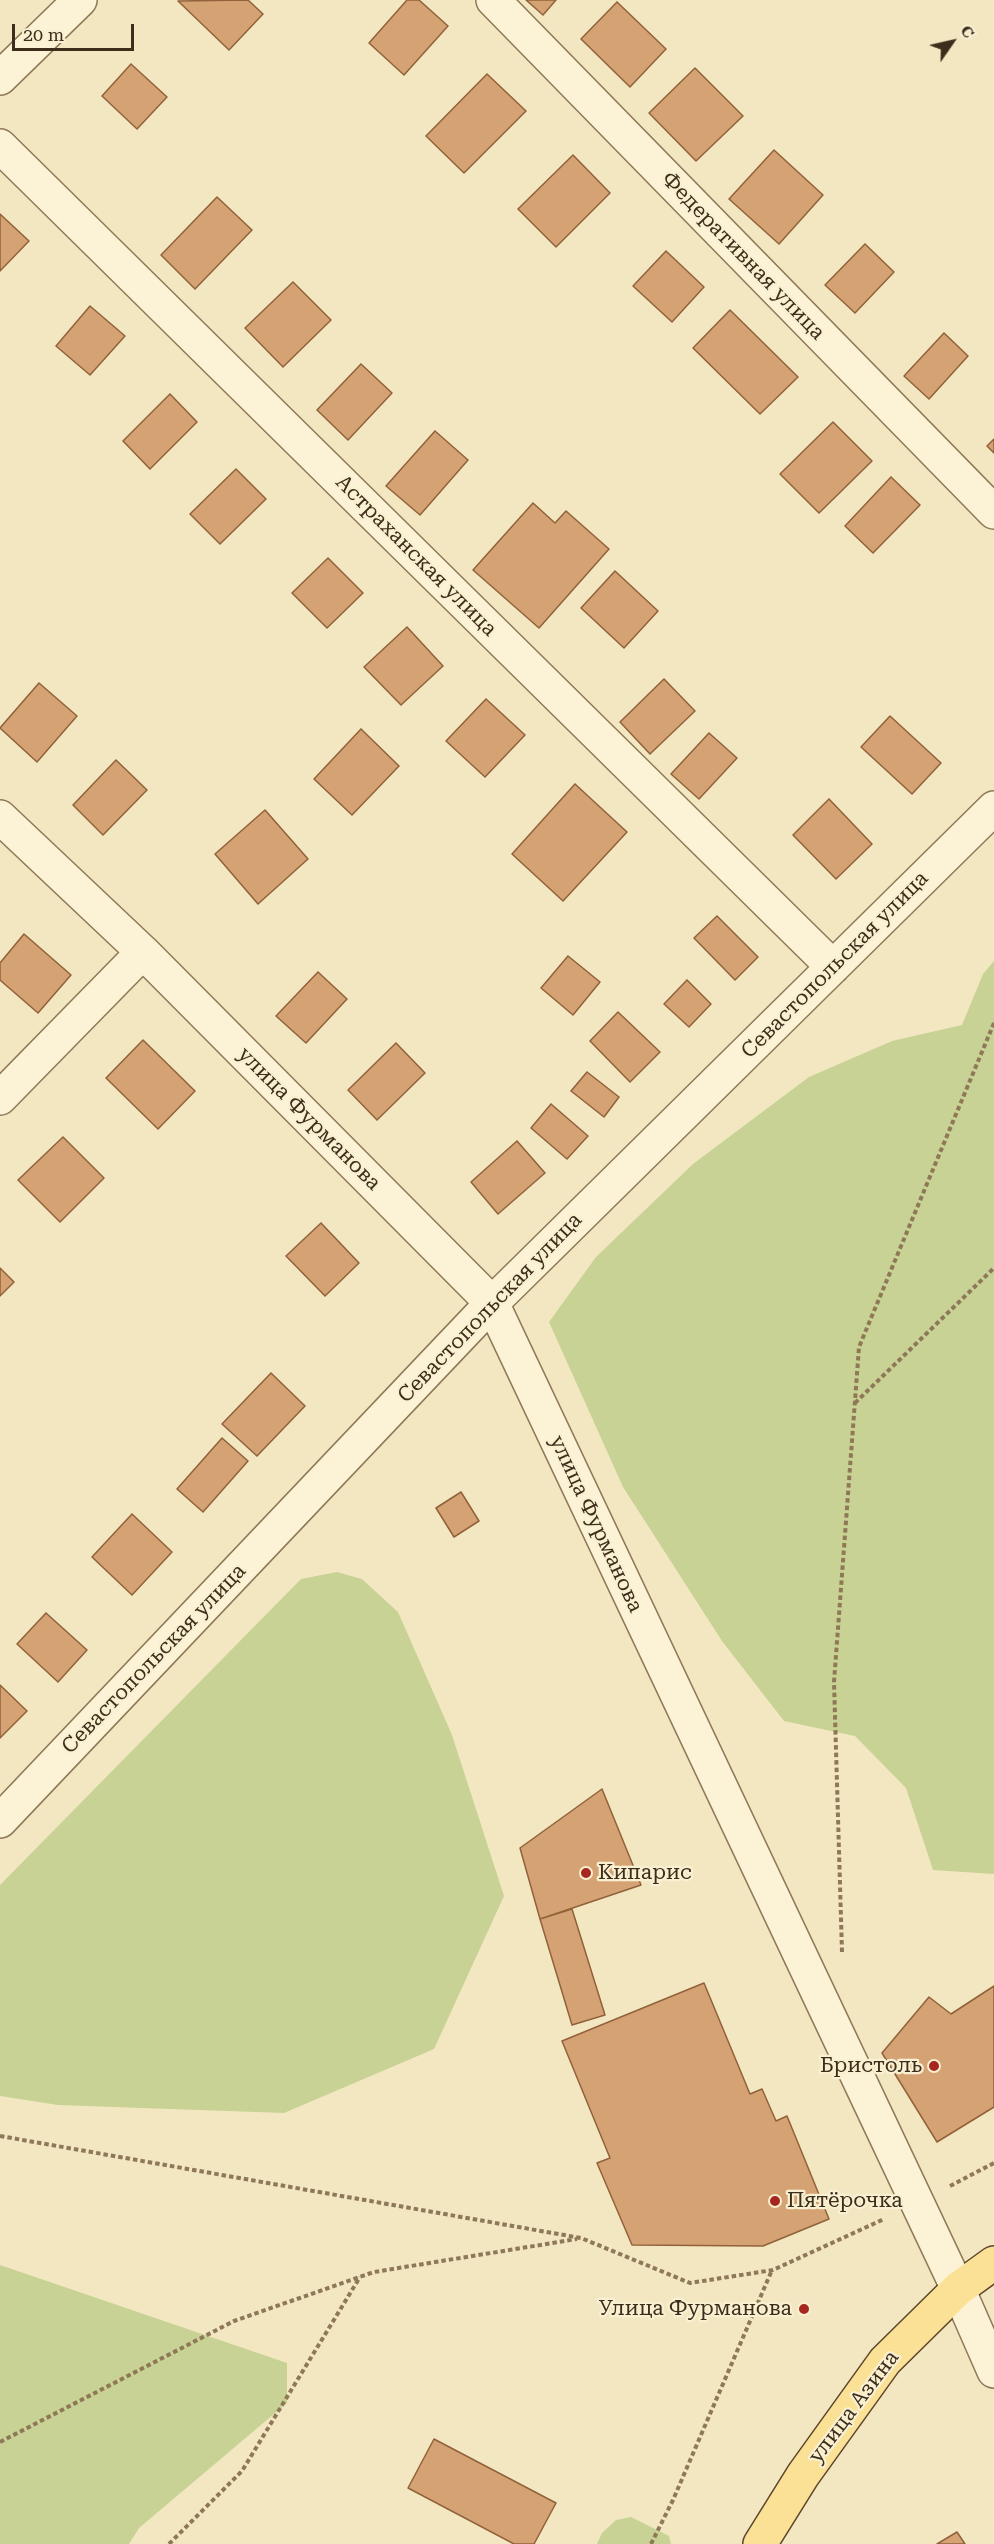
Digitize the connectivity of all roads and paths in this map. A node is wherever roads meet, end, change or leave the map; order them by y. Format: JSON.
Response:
{"nodes":[{"id":1,"x":80,"y":0,"type":"edge"},
{"id":2,"x":493,"y":0,"type":"edge"},
{"id":3,"x":0,"y":78,"type":"edge"},
{"id":4,"x":0,"y":146,"type":"edge"},
{"id":5,"x":994,"y":512,"type":"edge"},
{"id":6,"x":994,"y":808,"type":"edge"},
{"id":7,"x":0,"y":817,"type":"edge"},
{"id":8,"x":143,"y":952,"type":"junction"},
{"id":9,"x":832,"y":967,"type":"junction"},
{"id":10,"x":994,"y":1023,"type":"edge"},
{"id":11,"x":0,"y":1098,"type":"edge"},
{"id":12,"x":994,"y":1268,"type":"edge"},
{"id":13,"x":492,"y":1304,"type":"junction"},
{"id":14,"x":855,"y":1402,"type":"junction"},
{"id":15,"x":0,"y":1821,"type":"edge"},
{"id":16,"x":842,"y":1957,"type":"dead end"},
{"id":17,"x":0,"y":2136,"type":"edge"},
{"id":18,"x":994,"y":2163,"type":"edge"},
{"id":19,"x":916,"y":2205,"type":"junction"},
{"id":20,"x":581,"y":2238,"type":"junction"},
{"id":21,"x":994,"y":2264,"type":"edge"},
{"id":22,"x":773,"y":2270,"type":"junction"},
{"id":23,"x":361,"y":2277,"type":"junction"},
{"id":24,"x":958,"y":2289,"type":"junction"},
{"id":25,"x":994,"y":2371,"type":"edge"},
{"id":26,"x":0,"y":2442,"type":"edge"},
{"id":27,"x":169,"y":2544,"type":"edge"},
{"id":28,"x":651,"y":2544,"type":"edge"},
{"id":29,"x":760,"y":2544,"type":"edge"}],
"edges":[{"from":1,"to":3,"type":"street"},
{"from":2,"to":5,"type":"street","name":"Федеративная улица"},
{"from":4,"to":9,"type":"street","name":"Астраханская улица"},
{"from":6,"to":9,"type":"street","name":"Севастопольская улица"},
{"from":7,"to":8,"type":"street","name":"улица Фурманова"},
{"from":8,"to":11,"type":"street"},
{"from":8,"to":13,"type":"street","name":"улица Фурманова"},
{"from":9,"to":13,"type":"street","name":"Севастопольская улица"},
{"from":10,"to":14,"type":"path"},
{"from":12,"to":14,"type":"path"},
{"from":13,"to":15,"type":"street","name":"Севастопольская улица"},
{"from":13,"to":19,"type":"street","name":"улица Фурманова"},
{"from":14,"to":16,"type":"path"},
{"from":17,"to":20,"type":"path"},
{"from":18,"to":19,"type":"path"},
{"from":19,"to":22,"type":"path"},
{"from":19,"to":24,"type":"street","name":"улица Фурманова"},
{"from":20,"to":22,"type":"path"},
{"from":20,"to":23,"type":"path"},
{"from":21,"to":24,"type":"main road","name":"улица Азина"},
{"from":22,"to":28,"type":"path"},
{"from":23,"to":26,"type":"path"},
{"from":23,"to":27,"type":"path"},
{"from":24,"to":25,"type":"street","name":"улица Фурманова"},
{"from":24,"to":29,"type":"main road","name":"улица Азина"}]}
